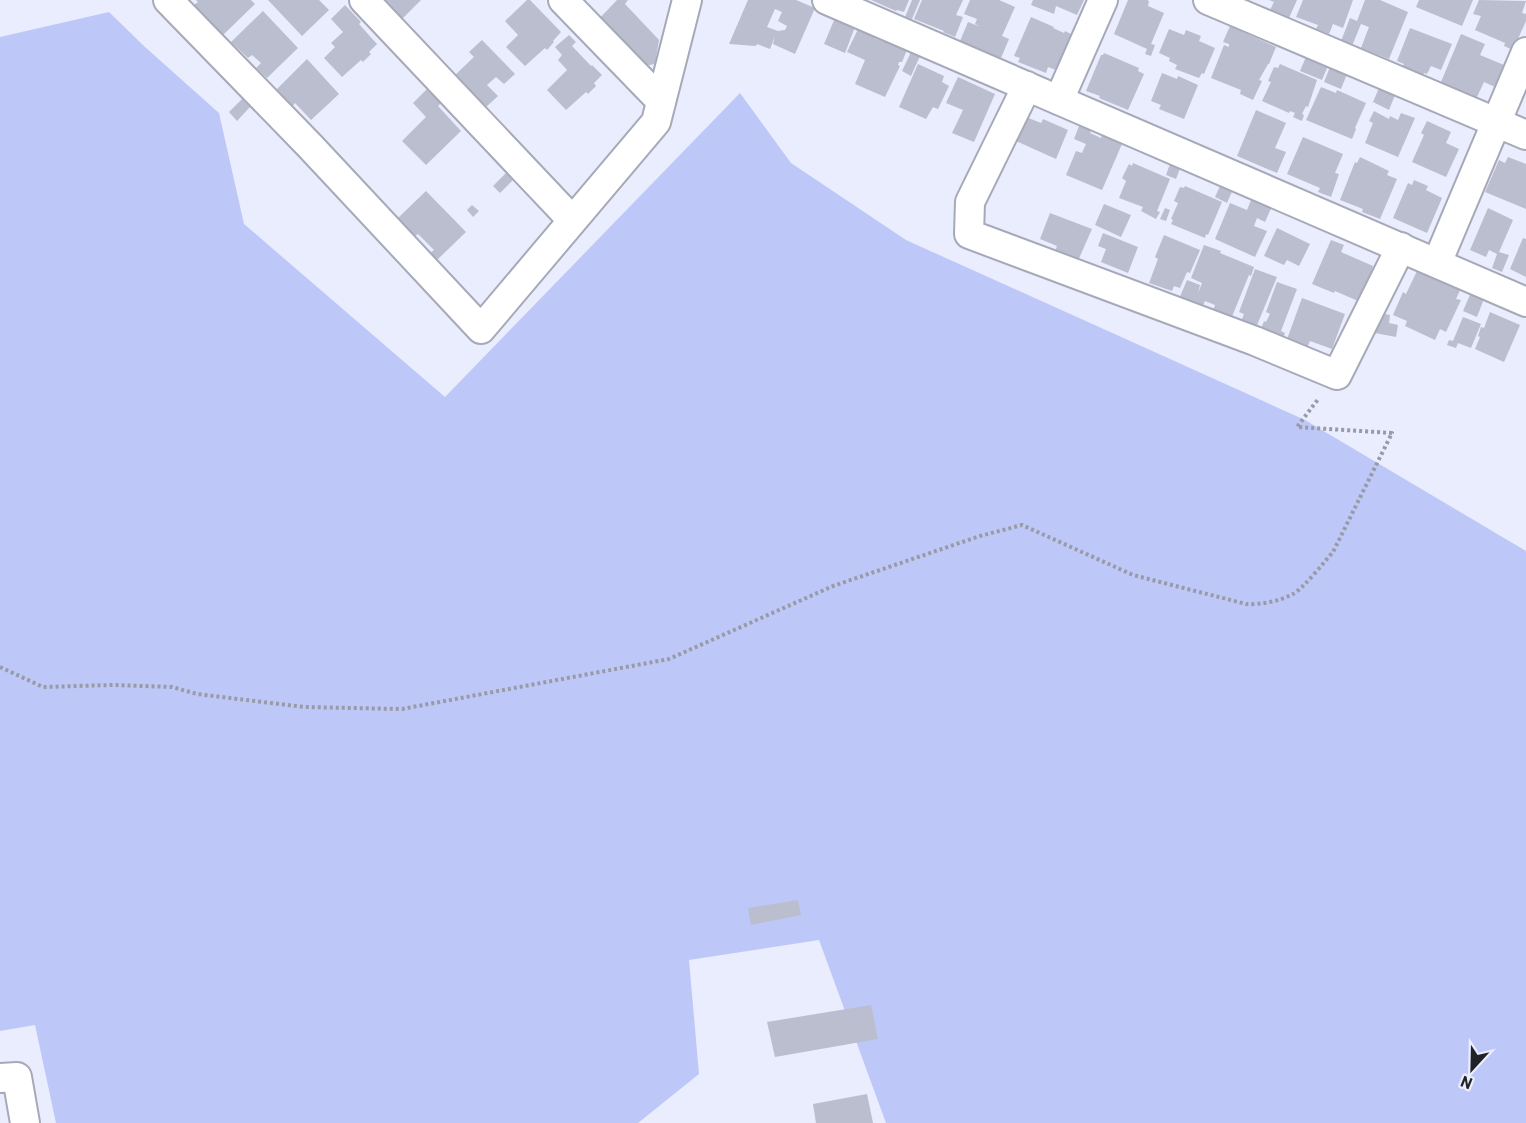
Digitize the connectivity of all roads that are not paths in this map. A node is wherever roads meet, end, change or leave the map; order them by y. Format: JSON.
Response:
{"nodes":[{"id":1,"x":168,"y":0,"type":"edge"},
{"id":2,"x":364,"y":0,"type":"edge"},
{"id":3,"x":563,"y":0,"type":"edge"},
{"id":4,"x":687,"y":0,"type":"edge"},
{"id":5,"x":827,"y":0,"type":"edge"},
{"id":6,"x":1103,"y":0,"type":"edge"},
{"id":7,"x":1208,"y":0,"type":"edge"},
{"id":8,"x":1526,"y":52,"type":"edge"},
{"id":9,"x":1027,"y":86,"type":"junction"},
{"id":10,"x":1059,"y":100,"type":"junction"},
{"id":11,"x":661,"y":101,"type":"junction"},
{"id":12,"x":1497,"y":122,"type":"junction"},
{"id":13,"x":1526,"y":135,"type":"edge"},
{"id":14,"x":572,"y":220,"type":"junction"},
{"id":15,"x":1401,"y":247,"type":"junction"},
{"id":16,"x":1437,"y":263,"type":"junction"},
{"id":17,"x":1526,"y":302,"type":"edge"},
{"id":18,"x":0,"y":1078,"type":"edge"},
{"id":19,"x":25,"y":1123,"type":"edge"}],
"edges":[{"from":1,"to":14,"type":"street"},
{"from":2,"to":14,"type":"street"},
{"from":3,"to":11,"type":"street"},
{"from":4,"to":11,"type":"street"},
{"from":5,"to":9,"type":"street"},
{"from":6,"to":10,"type":"street"},
{"from":7,"to":12,"type":"street"},
{"from":8,"to":12,"type":"street"},
{"from":9,"to":10,"type":"street"},
{"from":9,"to":15,"type":"street"},
{"from":10,"to":15,"type":"street"},
{"from":11,"to":14,"type":"street"},
{"from":12,"to":13,"type":"street"},
{"from":12,"to":16,"type":"street"},
{"from":15,"to":16,"type":"street"},
{"from":16,"to":17,"type":"street"},
{"from":18,"to":19,"type":"street"}]}
